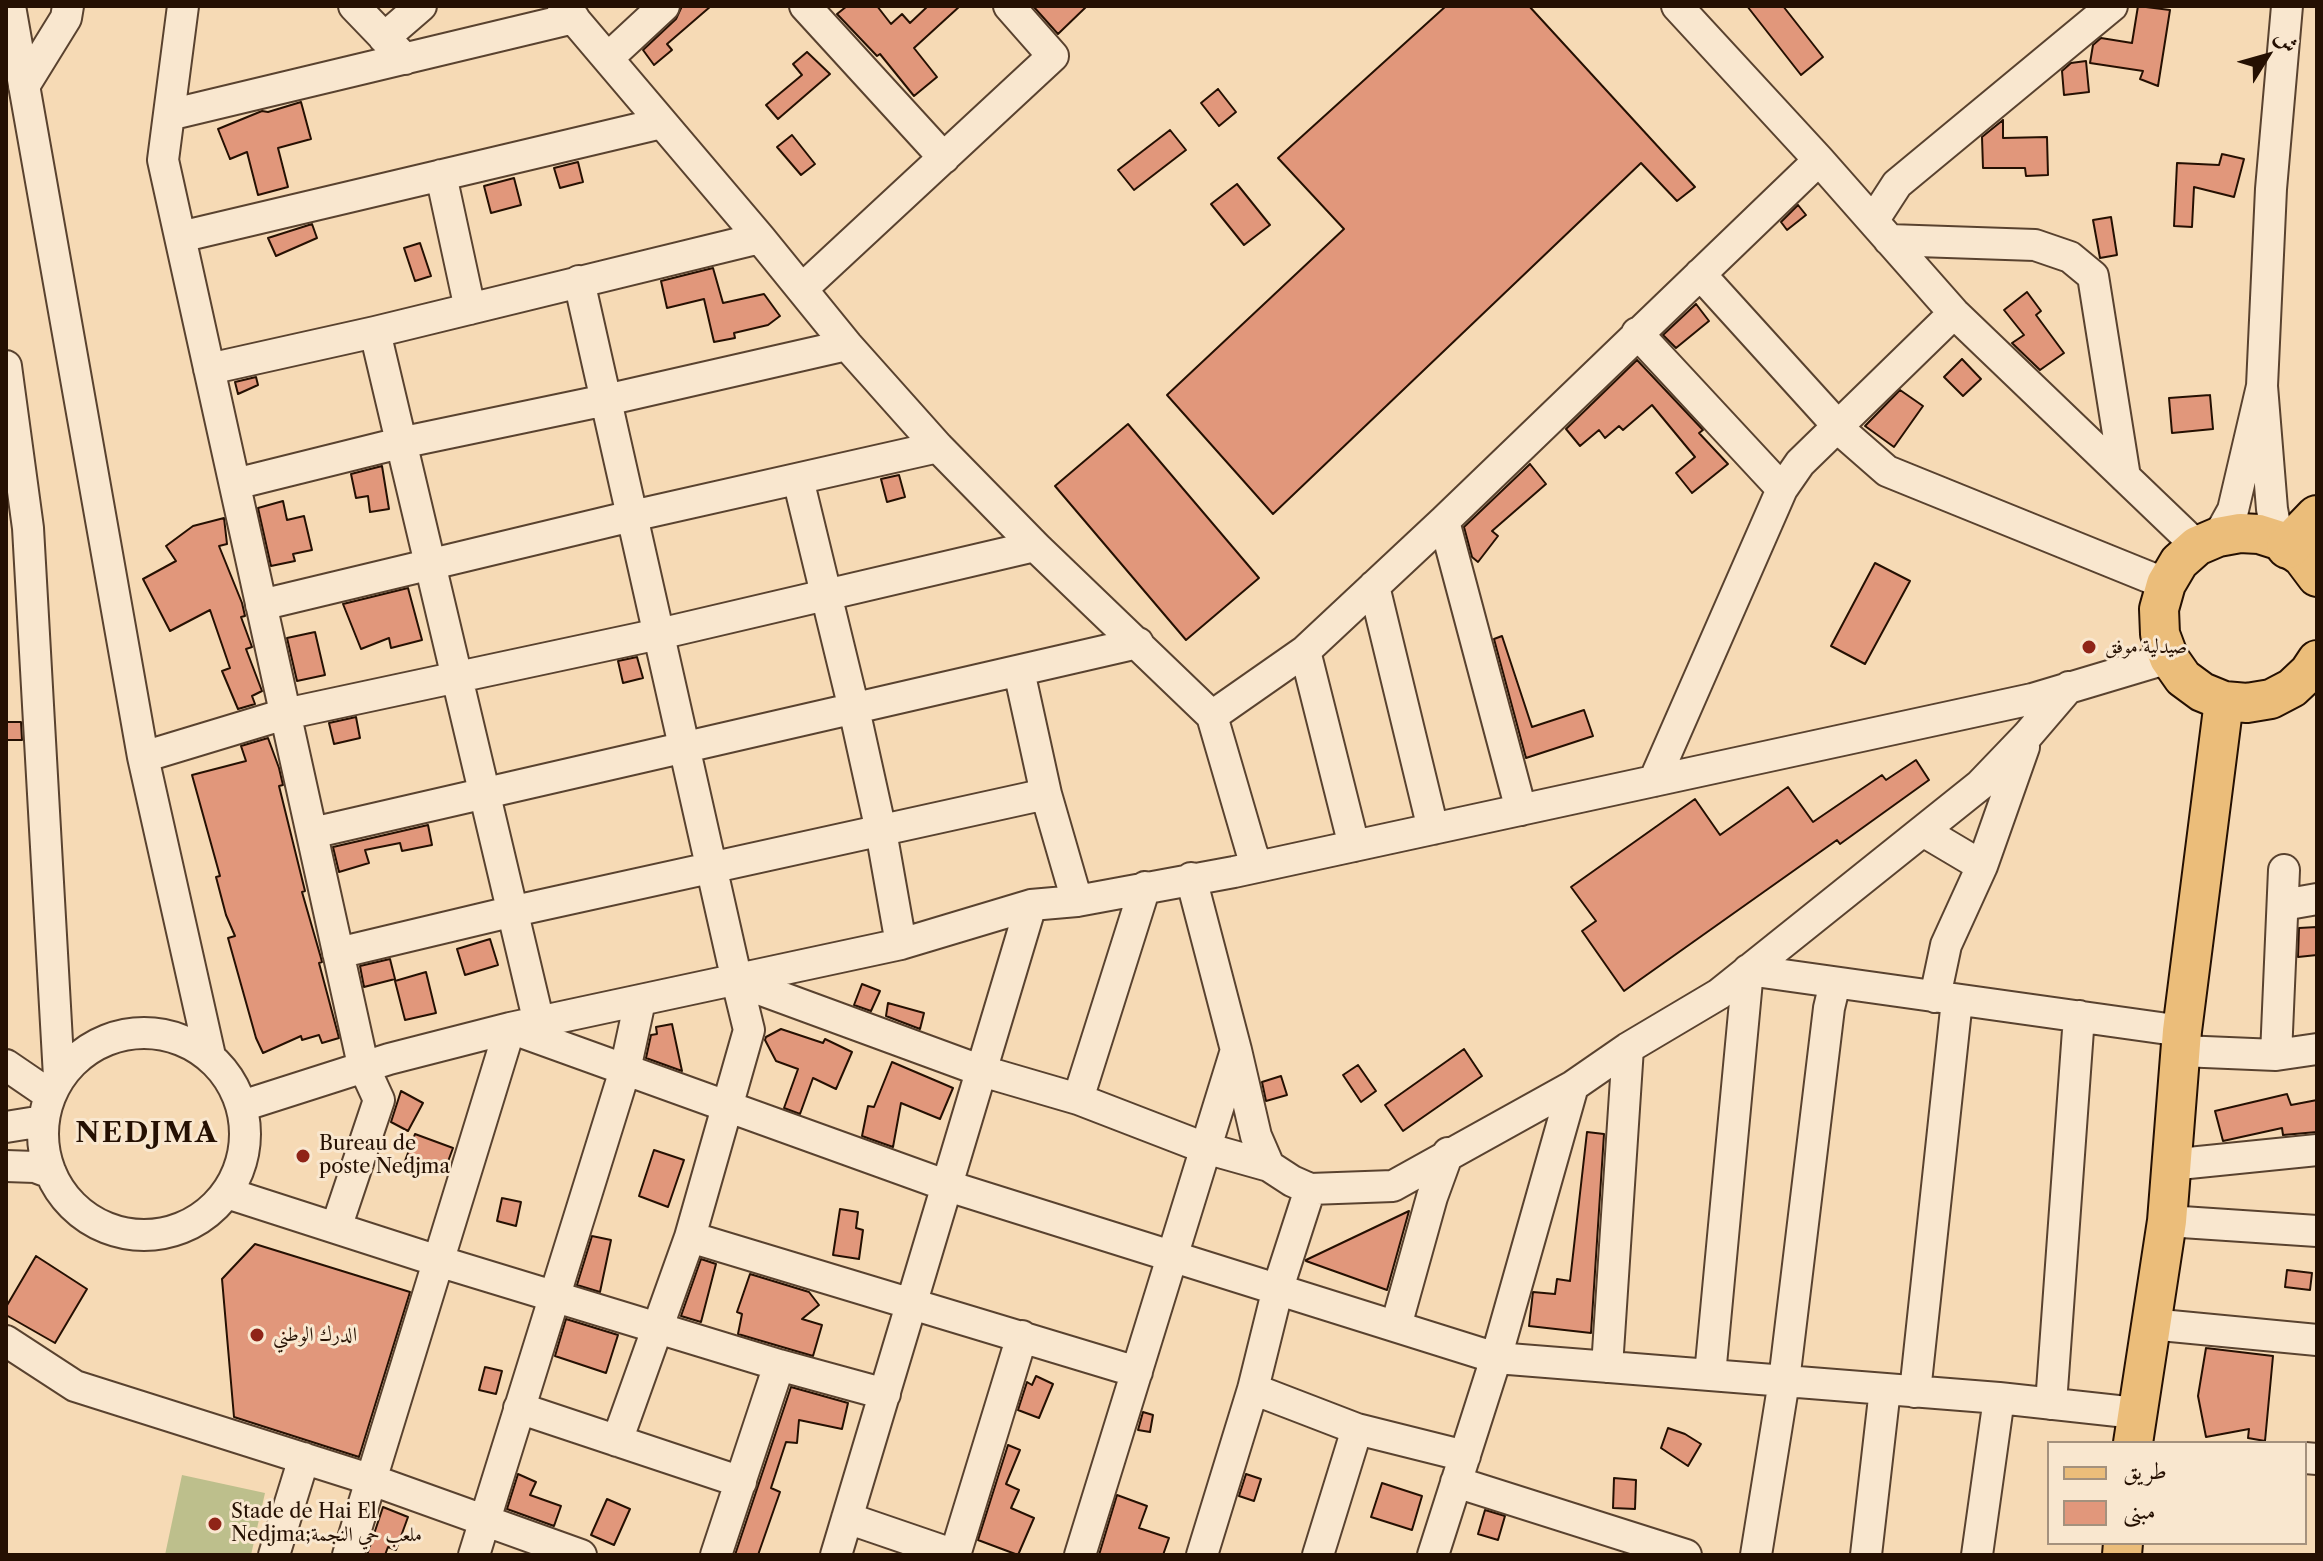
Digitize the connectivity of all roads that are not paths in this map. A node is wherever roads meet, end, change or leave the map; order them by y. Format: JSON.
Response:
{"nodes":[{"id":1,"x":10,"y":6,"type":"edge"},
{"id":2,"x":68,"y":6,"type":"edge"},
{"id":3,"x":183,"y":6,"type":"edge"},
{"id":4,"x":354,"y":6,"type":"edge"},
{"id":5,"x":421,"y":6,"type":"edge"},
{"id":6,"x":664,"y":6,"type":"edge"},
{"id":7,"x":805,"y":6,"type":"edge"},
{"id":8,"x":1009,"y":6,"type":"edge"},
{"id":9,"x":1677,"y":6,"type":"edge"},
{"id":10,"x":2112,"y":6,"type":"edge"},
{"id":11,"x":2287,"y":6,"type":"edge"},
{"id":12,"x":569,"y":12,"type":"edge"},
{"id":13,"x":394,"y":49,"type":"junction"},
{"id":14,"x":608,"y":58,"type":"junction"},
{"id":15,"x":24,"y":86,"type":"junction"},
{"id":16,"x":169,"y":115,"type":"junction"},
{"id":17,"x":662,"y":123,"type":"junction"},
{"id":18,"x":944,"y":158,"type":"junction"},
{"id":19,"x":1819,"y":160,"type":"junction"},
{"id":20,"x":441,"y":175,"type":"junction"},
{"id":21,"x":1881,"y":230,"type":"junction"},
{"id":22,"x":180,"y":237,"type":"junction"},
{"id":23,"x":760,"y":238,"type":"junction"},
{"id":24,"x":1700,"y":274,"type":"junction"},
{"id":25,"x":579,"y":281,"type":"junction"},
{"id":26,"x":802,"y":289,"type":"junction"},
{"id":27,"x":470,"y":309,"type":"junction"},
{"id":28,"x":1954,"y":313,"type":"junction"},
{"id":29,"x":375,"y":332,"type":"junction"},
{"id":30,"x":1637,"y":333,"type":"junction"},
{"id":31,"x":847,"y":345,"type":"junction"},
{"id":32,"x":6,"y":366,"type":"edge"},
{"id":33,"x":209,"y":369,"type":"junction"},
{"id":34,"x":2262,"y":386,"type":"junction"},
{"id":35,"x":606,"y":400,"type":"junction"},
{"id":36,"x":1837,"y":425,"type":"junction"},
{"id":37,"x":400,"y":443,"type":"junction"},
{"id":38,"x":938,"y":447,"type":"junction"},
{"id":39,"x":2125,"y":477,"type":"junction"},
{"id":40,"x":798,"y":479,"type":"junction"},
{"id":41,"x":235,"y":484,"type":"junction"},
{"id":42,"x":1782,"y":489,"type":"junction"},
{"id":43,"x":632,"y":516,"type":"junction"},
{"id":44,"x":2317,"y":517,"type":"edge"},
{"id":45,"x":1444,"y":521,"type":"junction"},
{"id":46,"x":2208,"y":541,"type":"junction"},
{"id":47,"x":2283,"y":544,"type":"junction"},
{"id":48,"x":1035,"y":546,"type":"junction"},
{"id":49,"x":428,"y":565,"type":"junction"},
{"id":50,"x":2317,"y":577,"type":"edge"},
{"id":51,"x":2166,"y":584,"type":"junction"},
{"id":52,"x":1374,"y":586,"type":"junction"},
{"id":53,"x":827,"y":595,"type":"junction"},
{"id":54,"x":261,"y":605,"type":"junction"},
{"id":55,"x":659,"y":634,"type":"junction"},
{"id":56,"x":1138,"y":643,"type":"junction"},
{"id":57,"x":1305,"y":651,"type":"junction"},
{"id":58,"x":2169,"y":658,"type":"junction"},
{"id":59,"x":1019,"y":671,"type":"junction"},
{"id":60,"x":2314,"y":671,"type":"edge"},
{"id":61,"x":455,"y":678,"type":"junction"},
{"id":62,"x":2069,"y":687,"type":"junction"},
{"id":63,"x":2224,"y":701,"type":"junction"},
{"id":64,"x":854,"y":709,"type":"junction"},
{"id":65,"x":285,"y":714,"type":"junction"},
{"id":66,"x":1212,"y":716,"type":"junction"},
{"id":67,"x":2027,"y":736,"type":"junction"},
{"id":68,"x":685,"y":749,"type":"junction"},
{"id":69,"x":143,"y":757,"type":"junction"},
{"id":70,"x":1654,"y":781,"type":"junction"},
{"id":71,"x":482,"y":794,"type":"junction"},
{"id":72,"x":1046,"y":794,"type":"junction"},
{"id":73,"x":1521,"y":810,"type":"junction"},
{"id":74,"x":1433,"y":829,"type":"junction"},
{"id":75,"x":881,"y":831,"type":"junction"},
{"id":76,"x":1923,"y":831,"type":"junction"},
{"id":77,"x":312,"y":833,"type":"junction"},
{"id":78,"x":1354,"y":846,"type":"junction"},
{"id":79,"x":1259,"y":866,"type":"junction"},
{"id":80,"x":1982,"y":866,"type":"junction"},
{"id":81,"x":712,"y":868,"type":"junction"},
{"id":82,"x":2284,"y":870,"type":"dead end"},
{"id":83,"x":1191,"y":878,"type":"junction"},
{"id":84,"x":1145,"y":887,"type":"junction"},
{"id":85,"x":2317,"y":899,"type":"edge"},
{"id":86,"x":1077,"y":901,"type":"junction"},
{"id":87,"x":1031,"y":905,"type":"junction"},
{"id":88,"x":2283,"y":905,"type":"junction"},
{"id":89,"x":510,"y":912,"type":"junction"},
{"id":90,"x":901,"y":944,"type":"junction"},
{"id":91,"x":338,"y":953,"type":"junction"},
{"id":92,"x":1748,"y":970,"type":"junction"},
{"id":93,"x":737,"y":981,"type":"junction"},
{"id":94,"x":1835,"y":983,"type":"junction"},
{"id":95,"x":1946,"y":998,"type":"junction"},
{"id":96,"x":640,"y":1001,"type":"junction"},
{"id":97,"x":2079,"y":1016,"type":"junction"},
{"id":98,"x":524,"y":1026,"type":"junction"},
{"id":99,"x":2181,"y":1041,"type":"junction"},
{"id":100,"x":1628,"y":1048,"type":"junction"},
{"id":101,"x":2317,"y":1049,"type":"edge"},
{"id":102,"x":1236,"y":1050,"type":"junction"},
{"id":103,"x":2276,"y":1055,"type":"junction"},
{"id":104,"x":210,"y":1056,"type":"junction"},
{"id":105,"x":6,"y":1065,"type":"edge"},
{"id":106,"x":363,"y":1065,"type":"junction"},
{"id":107,"x":625,"y":1070,"type":"junction"},
{"id":108,"x":982,"y":1071,"type":"junction"},
{"id":109,"x":1573,"y":1086,"type":"junction"},
{"id":110,"x":51,"y":1098,"type":"junction"},
{"id":111,"x":1078,"y":1099,"type":"junction"},
{"id":112,"x":242,"y":1106,"type":"junction"},
{"id":113,"x":727,"y":1107,"type":"junction"},
{"id":114,"x":6,"y":1127,"type":"edge"},
{"id":115,"x":1205,"y":1148,"type":"junction"},
{"id":116,"x":2317,"y":1150,"type":"edge"},
{"id":117,"x":1448,"y":1153,"type":"junction"},
{"id":118,"x":2169,"y":1165,"type":"junction"},
{"id":119,"x":6,"y":1166,"type":"edge"},
{"id":120,"x":1269,"y":1166,"type":"junction"},
{"id":121,"x":51,"y":1173,"type":"junction"},
{"id":122,"x":948,"y":1186,"type":"junction"},
{"id":123,"x":1310,"y":1189,"type":"junction"},
{"id":124,"x":227,"y":1193,"type":"junction"},
{"id":125,"x":2167,"y":1221,"type":"junction"},
{"id":126,"x":336,"y":1228,"type":"junction"},
{"id":127,"x":2317,"y":1231,"type":"edge"},
{"id":128,"x":690,"y":1237,"type":"junction"},
{"id":129,"x":1173,"y":1258,"type":"junction"},
{"id":130,"x":438,"y":1261,"type":"junction"},
{"id":131,"x":1278,"y":1288,"type":"junction"},
{"id":132,"x":554,"y":1296,"type":"junction"},
{"id":133,"x":913,"y":1303,"type":"junction"},
{"id":134,"x":2150,"y":1324,"type":"junction"},
{"id":135,"x":1396,"y":1326,"type":"junction"},
{"id":136,"x":658,"y":1328,"type":"junction"},
{"id":137,"x":1022,"y":1336,"type":"junction"},
{"id":138,"x":2317,"y":1340,"type":"edge"},
{"id":139,"x":6,"y":1341,"type":"edge"},
{"id":140,"x":1496,"y":1358,"type":"junction"},
{"id":141,"x":779,"y":1365,"type":"junction"},
{"id":142,"x":1607,"y":1367,"type":"junction"},
{"id":143,"x":1137,"y":1372,"type":"junction"},
{"id":144,"x":1710,"y":1375,"type":"junction"},
{"id":145,"x":1784,"y":1381,"type":"junction"},
{"id":146,"x":1253,"y":1389,"type":"junction"},
{"id":147,"x":1900,"y":1390,"type":"junction"},
{"id":148,"x":885,"y":1394,"type":"junction"},
{"id":149,"x":1999,"y":1398,"type":"junction"},
{"id":150,"x":2051,"y":1404,"type":"junction"},
{"id":151,"x":519,"y":1408,"type":"junction"},
{"id":152,"x":2134,"y":1428,"type":"edge"},
{"id":153,"x":1357,"y":1429,"type":"junction"},
{"id":154,"x":617,"y":1441,"type":"junction"},
{"id":155,"x":304,"y":1458,"type":"junction"},
{"id":156,"x":1460,"y":1469,"type":"junction"},
{"id":157,"x":372,"y":1480,"type":"junction"},
{"id":158,"x":741,"y":1482,"type":"junction"},
{"id":159,"x":847,"y":1518,"type":"junction"},
{"id":160,"x":484,"y":1520,"type":"junction"},
{"id":161,"x":274,"y":1555,"type":"edge"},
{"id":162,"x":348,"y":1555,"type":"edge"},
{"id":163,"x":474,"y":1555,"type":"edge"},
{"id":164,"x":581,"y":1555,"type":"edge"},
{"id":165,"x":716,"y":1555,"type":"edge"},
{"id":166,"x":836,"y":1555,"type":"edge"},
{"id":167,"x":1080,"y":1555,"type":"edge"},
{"id":168,"x":1202,"y":1555,"type":"edge"},
{"id":169,"x":1318,"y":1555,"type":"edge"},
{"id":170,"x":1433,"y":1555,"type":"edge"},
{"id":171,"x":1686,"y":1555,"type":"edge"},
{"id":172,"x":1756,"y":1555,"type":"edge"},
{"id":173,"x":1866,"y":1555,"type":"edge"},
{"id":174,"x":1977,"y":1555,"type":"edge"}],
"edges":[{"from":1,"to":15,"type":"street"},
{"from":2,"to":15,"type":"street"},
{"from":3,"to":16,"type":"street"},
{"from":4,"to":13,"type":"street"},
{"from":5,"to":13,"type":"street"},
{"from":6,"to":14,"type":"street"},
{"from":7,"to":18,"type":"street"},
{"from":8,"to":18,"type":"street"},
{"from":9,"to":19,"type":"street"},
{"from":10,"to":21,"type":"street"},
{"from":11,"to":34,"type":"street"},
{"from":12,"to":13,"type":"street"},
{"from":12,"to":14,"type":"street"},
{"from":13,"to":16,"type":"street"},
{"from":14,"to":17,"type":"street"},
{"from":15,"to":69,"type":"street"},
{"from":16,"to":22,"type":"street"},
{"from":17,"to":20,"type":"street"},
{"from":17,"to":23,"type":"street"},
{"from":18,"to":26,"type":"street"},
{"from":19,"to":21,"type":"street"},
{"from":19,"to":24,"type":"street"},
{"from":20,"to":22,"type":"street"},
{"from":20,"to":27,"type":"street"},
{"from":21,"to":28,"type":"street"},
{"from":21,"to":39,"type":"street"},
{"from":22,"to":33,"type":"street"},
{"from":23,"to":25,"type":"street"},
{"from":23,"to":26,"type":"street"},
{"from":24,"to":30,"type":"street"},
{"from":24,"to":36,"type":"street"},
{"from":25,"to":27,"type":"street"},
{"from":25,"to":35,"type":"street"},
{"from":26,"to":31,"type":"street"},
{"from":27,"to":29,"type":"street"},
{"from":28,"to":36,"type":"street"},
{"from":28,"to":39,"type":"street"},
{"from":29,"to":33,"type":"street"},
{"from":29,"to":37,"type":"street"},
{"from":30,"to":42,"type":"street"},
{"from":30,"to":45,"type":"street"},
{"from":31,"to":35,"type":"street"},
{"from":31,"to":38,"type":"street"},
{"from":32,"to":110,"type":"street"},
{"from":33,"to":41,"type":"street"},
{"from":34,"to":46,"type":"street"},
{"from":34,"to":47,"type":"street"},
{"from":35,"to":37,"type":"street"},
{"from":35,"to":43,"type":"street"},
{"from":36,"to":42,"type":"street"},
{"from":36,"to":51,"type":"street"},
{"from":37,"to":41,"type":"street"},
{"from":37,"to":49,"type":"street"},
{"from":38,"to":40,"type":"street"},
{"from":38,"to":48,"type":"street"},
{"from":39,"to":46,"type":"street"},
{"from":40,"to":43,"type":"street"},
{"from":40,"to":53,"type":"street"},
{"from":41,"to":54,"type":"street"},
{"from":42,"to":70,"type":"street"},
{"from":43,"to":49,"type":"street"},
{"from":43,"to":55,"type":"street"},
{"from":44,"to":47,"type":"highway"},
{"from":45,"to":52,"type":"street"},
{"from":45,"to":73,"type":"street"},
{"from":46,"to":47,"type":"main road"},
{"from":46,"to":51,"type":"main road"},
{"from":47,"to":50,"type":"main road"},
{"from":48,"to":53,"type":"street"},
{"from":48,"to":56,"type":"street"},
{"from":49,"to":54,"type":"street"},
{"from":49,"to":61,"type":"street"},
{"from":51,"to":58,"type":"main road"},
{"from":52,"to":57,"type":"street"},
{"from":52,"to":74,"type":"street"},
{"from":53,"to":55,"type":"street"},
{"from":53,"to":64,"type":"street"},
{"from":54,"to":65,"type":"street"},
{"from":55,"to":61,"type":"street"},
{"from":55,"to":68,"type":"street"},
{"from":56,"to":59,"type":"street"},
{"from":56,"to":66,"type":"street"},
{"from":57,"to":66,"type":"street"},
{"from":57,"to":78,"type":"street"},
{"from":58,"to":62,"type":"street"},
{"from":58,"to":63,"type":"main road"},
{"from":59,"to":64,"type":"street"},
{"from":59,"to":72,"type":"street"},
{"from":60,"to":63,"type":"main road"},
{"from":61,"to":65,"type":"street"},
{"from":61,"to":71,"type":"street"},
{"from":62,"to":67,"type":"street"},
{"from":62,"to":70,"type":"street"},
{"from":63,"to":99,"type":"main road"},
{"from":64,"to":68,"type":"street"},
{"from":64,"to":75,"type":"street"},
{"from":65,"to":69,"type":"street"},
{"from":65,"to":77,"type":"street"},
{"from":66,"to":79,"type":"street"},
{"from":67,"to":76,"type":"street"},
{"from":67,"to":80,"type":"street"},
{"from":68,"to":71,"type":"street"},
{"from":68,"to":81,"type":"street"},
{"from":69,"to":104,"type":"street"},
{"from":70,"to":73,"type":"street"},
{"from":71,"to":77,"type":"street"},
{"from":71,"to":89,"type":"street"},
{"from":72,"to":75,"type":"street"},
{"from":72,"to":86,"type":"street"},
{"from":73,"to":74,"type":"street"},
{"from":74,"to":78,"type":"street"},
{"from":75,"to":81,"type":"street"},
{"from":75,"to":90,"type":"street"},
{"from":76,"to":80,"type":"street"},
{"from":76,"to":92,"type":"street"},
{"from":77,"to":91,"type":"street"},
{"from":78,"to":79,"type":"street"},
{"from":79,"to":83,"type":"street"},
{"from":80,"to":95,"type":"street"},
{"from":81,"to":89,"type":"street"},
{"from":81,"to":93,"type":"street"},
{"from":82,"to":88,"type":"street"},
{"from":83,"to":84,"type":"street"},
{"from":83,"to":102,"type":"street"},
{"from":84,"to":86,"type":"street"},
{"from":84,"to":111,"type":"street"},
{"from":85,"to":88,"type":"street"},
{"from":86,"to":87,"type":"street"},
{"from":87,"to":90,"type":"street"},
{"from":87,"to":108,"type":"street"},
{"from":88,"to":103,"type":"street"},
{"from":89,"to":91,"type":"street"},
{"from":89,"to":98,"type":"street"},
{"from":90,"to":93,"type":"street"},
{"from":91,"to":106,"type":"street"},
{"from":92,"to":94,"type":"street"},
{"from":92,"to":100,"type":"street"},
{"from":92,"to":144,"type":"street"},
{"from":93,"to":96,"type":"street"},
{"from":93,"to":108,"type":"street"},
{"from":93,"to":113,"type":"street"},
{"from":94,"to":95,"type":"street"},
{"from":94,"to":145,"type":"street"},
{"from":95,"to":97,"type":"street"},
{"from":95,"to":147,"type":"street"},
{"from":96,"to":98,"type":"street"},
{"from":96,"to":107,"type":"street"},
{"from":97,"to":99,"type":"street"},
{"from":97,"to":150,"type":"street"},
{"from":98,"to":106,"type":"street"},
{"from":98,"to":107,"type":"street"},
{"from":98,"to":130,"type":"street"},
{"from":99,"to":103,"type":"street"},
{"from":99,"to":118,"type":"main road"},
{"from":100,"to":109,"type":"street"},
{"from":100,"to":142,"type":"street"},
{"from":101,"to":103,"type":"street"},
{"from":102,"to":115,"type":"street"},
{"from":102,"to":120,"type":"street"},
{"from":104,"to":110,"type":"street"},
{"from":104,"to":112,"type":"street"},
{"from":105,"to":110,"type":"street"},
{"from":106,"to":112,"type":"street"},
{"from":106,"to":126,"type":"street"},
{"from":107,"to":113,"type":"street"},
{"from":107,"to":132,"type":"street"},
{"from":108,"to":111,"type":"street"},
{"from":108,"to":122,"type":"street"},
{"from":109,"to":117,"type":"street"},
{"from":109,"to":140,"type":"street"},
{"from":110,"to":114,"type":"street"},
{"from":110,"to":121,"type":"street"},
{"from":111,"to":115,"type":"street"},
{"from":112,"to":124,"type":"street"},
{"from":113,"to":122,"type":"street"},
{"from":113,"to":128,"type":"street"},
{"from":115,"to":120,"type":"street"},
{"from":115,"to":129,"type":"street"},
{"from":116,"to":118,"type":"street"},
{"from":117,"to":123,"type":"street"},
{"from":117,"to":135,"type":"street"},
{"from":118,"to":125,"type":"main road"},
{"from":119,"to":121,"type":"street"},
{"from":120,"to":123,"type":"street"},
{"from":121,"to":124,"type":"street"},
{"from":122,"to":129,"type":"street"},
{"from":122,"to":133,"type":"street"},
{"from":123,"to":131,"type":"street"},
{"from":124,"to":126,"type":"street"},
{"from":125,"to":127,"type":"street"},
{"from":125,"to":134,"type":"main road"},
{"from":126,"to":130,"type":"street"},
{"from":128,"to":133,"type":"street"},
{"from":128,"to":136,"type":"street"},
{"from":129,"to":131,"type":"street"},
{"from":129,"to":143,"type":"street"},
{"from":130,"to":132,"type":"street"},
{"from":130,"to":157,"type":"street"},
{"from":131,"to":135,"type":"street"},
{"from":131,"to":146,"type":"street"},
{"from":132,"to":136,"type":"street"},
{"from":132,"to":151,"type":"street"},
{"from":133,"to":137,"type":"street"},
{"from":133,"to":148,"type":"street"},
{"from":134,"to":138,"type":"street"},
{"from":134,"to":152,"type":"main road"},
{"from":135,"to":140,"type":"street"},
{"from":136,"to":141,"type":"street"},
{"from":136,"to":154,"type":"street"},
{"from":137,"to":143,"type":"street"},
{"from":137,"to":159,"type":"street"},
{"from":139,"to":155,"type":"street"},
{"from":140,"to":142,"type":"street"},
{"from":140,"to":156,"type":"street"},
{"from":141,"to":148,"type":"street"},
{"from":141,"to":158,"type":"street"},
{"from":142,"to":144,"type":"street"},
{"from":143,"to":167,"type":"street"},
{"from":144,"to":145,"type":"street"},
{"from":145,"to":147,"type":"street"},
{"from":145,"to":172,"type":"street"},
{"from":146,"to":153,"type":"street"},
{"from":146,"to":168,"type":"street"},
{"from":147,"to":149,"type":"street"},
{"from":147,"to":173,"type":"street"},
{"from":148,"to":159,"type":"street"},
{"from":149,"to":150,"type":"street"},
{"from":149,"to":174,"type":"street"},
{"from":150,"to":152,"type":"street"},
{"from":151,"to":154,"type":"street"},
{"from":151,"to":160,"type":"street"},
{"from":153,"to":156,"type":"street"},
{"from":153,"to":169,"type":"street"},
{"from":154,"to":158,"type":"street"},
{"from":155,"to":157,"type":"street"},
{"from":155,"to":161,"type":"street"},
{"from":156,"to":170,"type":"street"},
{"from":156,"to":171,"type":"street"},
{"from":157,"to":160,"type":"street"},
{"from":157,"to":162,"type":"street"},
{"from":158,"to":165,"type":"street"},
{"from":159,"to":166,"type":"street"},
{"from":160,"to":163,"type":"street"},
{"from":160,"to":164,"type":"street"}]}
